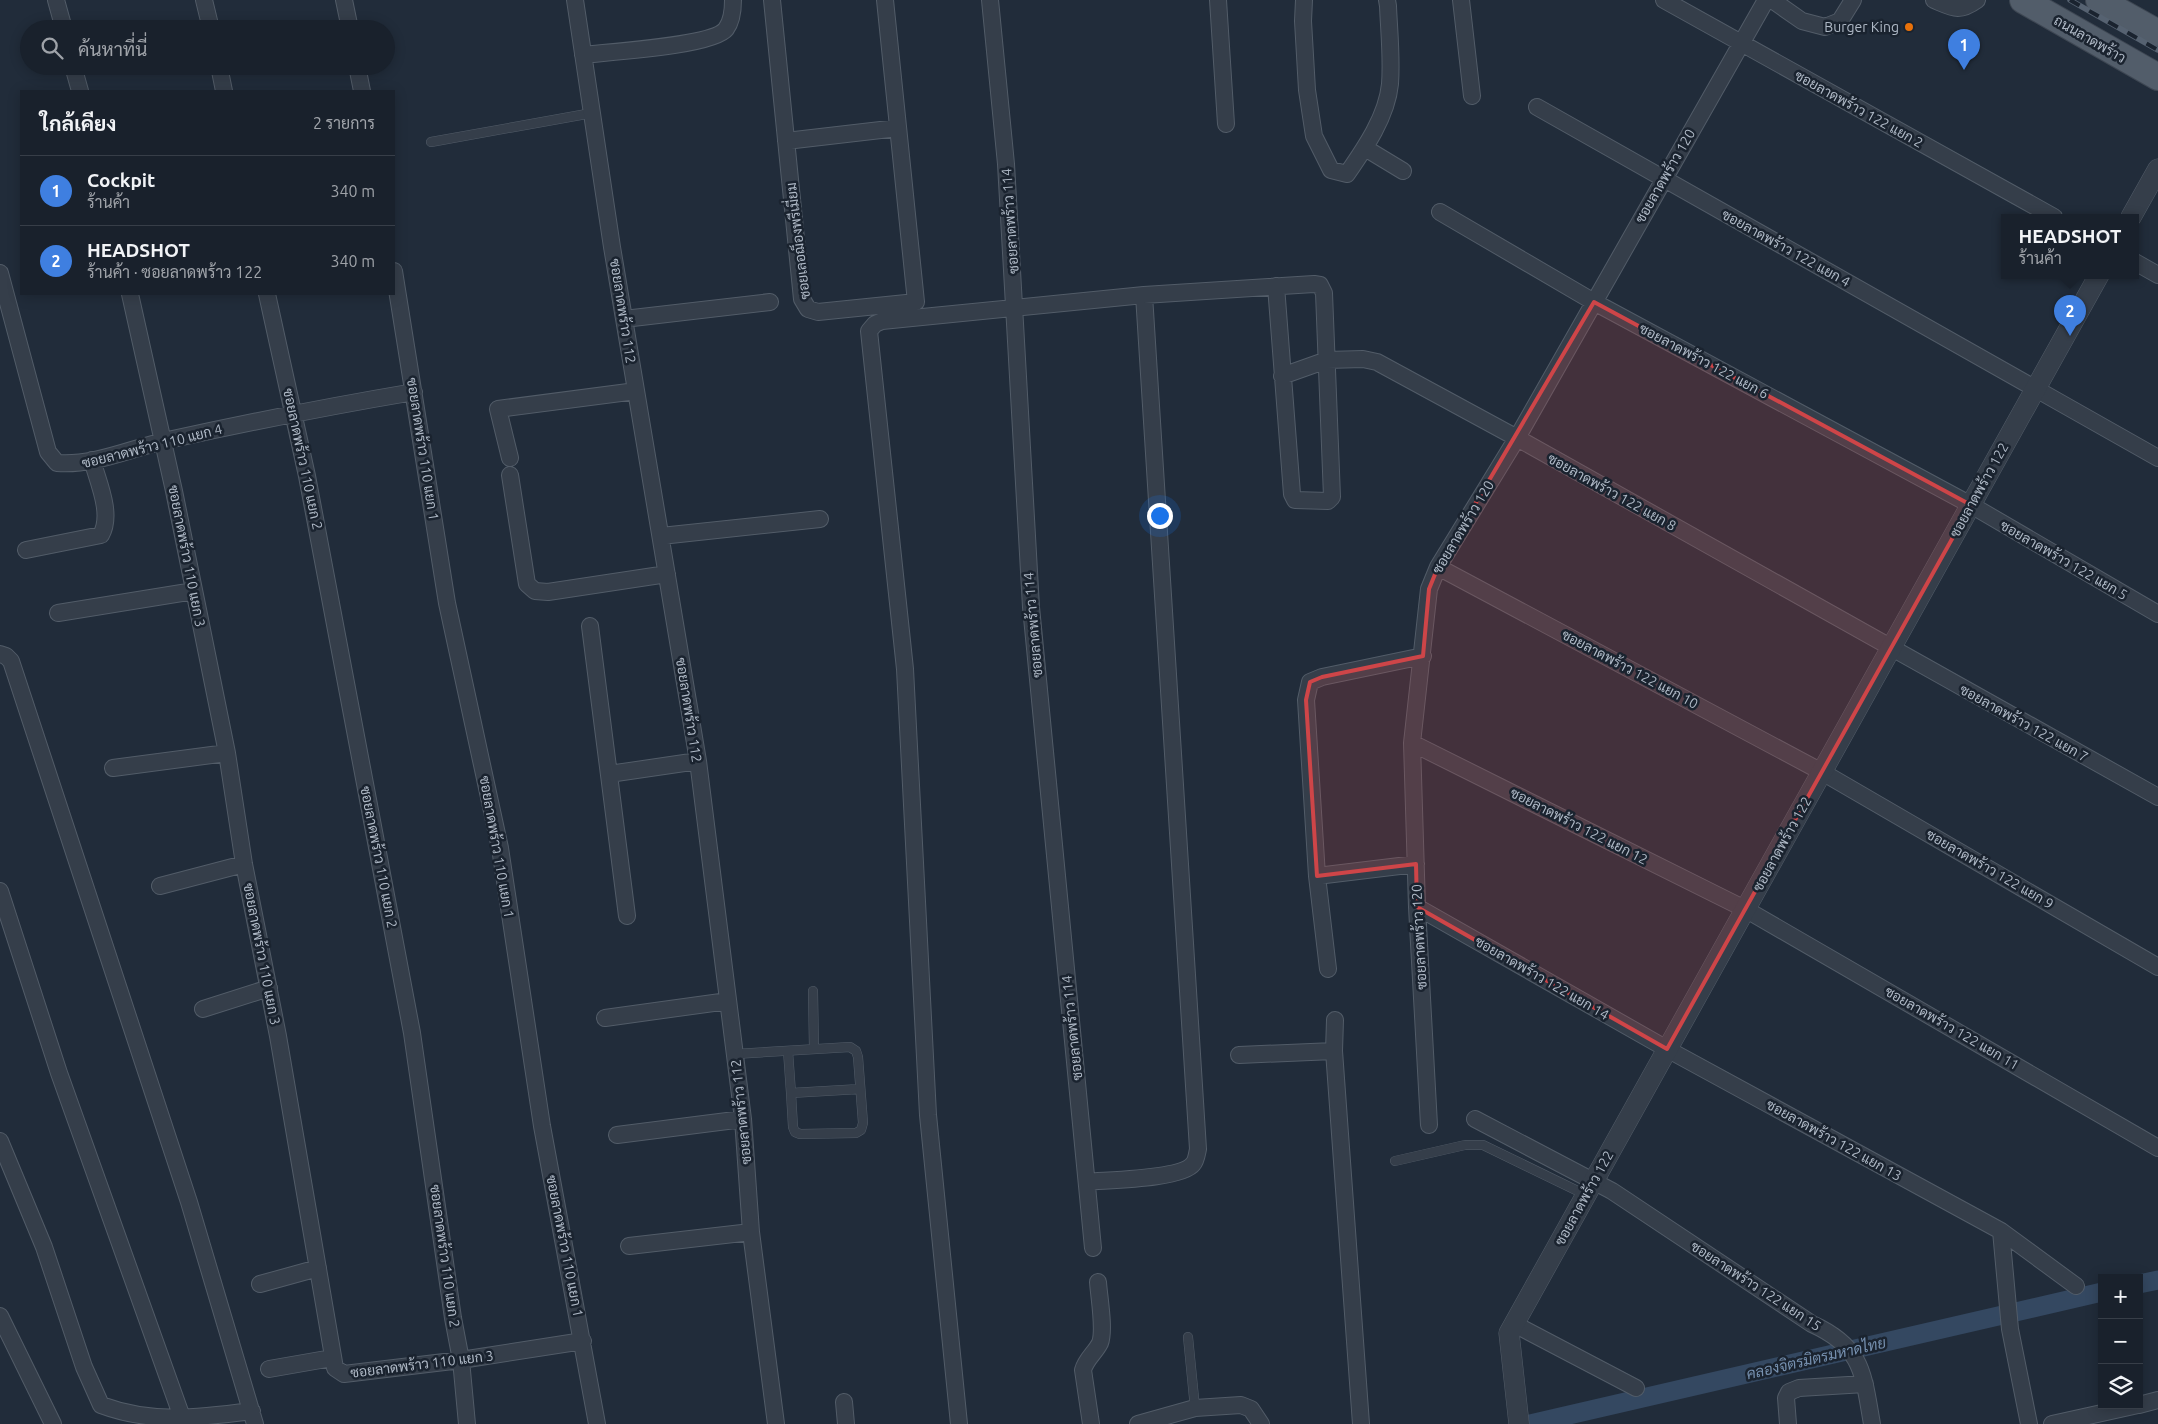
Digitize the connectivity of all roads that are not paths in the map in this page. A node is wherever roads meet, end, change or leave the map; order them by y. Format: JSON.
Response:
{"nodes":[{"id":1,"x":56,"y":0,"type":"edge"},
{"id":2,"x":204,"y":0,"type":"edge"},
{"id":3,"x":344,"y":0,"type":"edge"},
{"id":4,"x":575,"y":0,"type":"edge"},
{"id":5,"x":733,"y":0,"type":"edge"},
{"id":6,"x":772,"y":0,"type":"edge"},
{"id":7,"x":885,"y":0,"type":"edge"},
{"id":8,"x":990,"y":0,"type":"edge"},
{"id":9,"x":1218,"y":0,"type":"edge"},
{"id":10,"x":1304,"y":0,"type":"edge"},
{"id":11,"x":1387,"y":0,"type":"edge"},
{"id":12,"x":1461,"y":0,"type":"edge"},
{"id":13,"x":1664,"y":0,"type":"edge"},
{"id":14,"x":1766,"y":0,"type":"edge"},
{"id":15,"x":1772,"y":0,"type":"edge"},
{"id":16,"x":1853,"y":0,"type":"edge"},
{"id":17,"x":1934,"y":0,"type":"edge"},
{"id":18,"x":1977,"y":0,"type":"edge"},
{"id":19,"x":2022,"y":0,"type":"edge"},
{"id":20,"x":2099,"y":0,"type":"edge"},
{"id":21,"x":62,"y":20,"type":"edge"},
{"id":22,"x":208,"y":20,"type":"edge"},
{"id":23,"x":348,"y":20,"type":"edge"},
{"id":24,"x":2158,"y":33,"type":"edge"},
{"id":25,"x":1741,"y":43,"type":"junction"},
{"id":26,"x":583,"y":55,"type":"junction"},
{"id":27,"x":76,"y":75,"type":"edge"},
{"id":28,"x":221,"y":75,"type":"edge"},
{"id":29,"x":359,"y":75,"type":"edge"},
{"id":30,"x":2158,"y":78,"type":"edge"},
{"id":31,"x":80,"y":90,"type":"edge"},
{"id":32,"x":224,"y":90,"type":"edge"},
{"id":33,"x":362,"y":90,"type":"edge"},
{"id":34,"x":1472,"y":96,"type":"dead end"},
{"id":35,"x":1537,"y":107,"type":"dead end"},
{"id":36,"x":592,"y":113,"type":"junction"},
{"id":37,"x":1226,"y":124,"type":"dead end"},
{"id":38,"x":898,"y":128,"type":"junction"},
{"id":39,"x":786,"y":141,"type":"junction"},
{"id":40,"x":431,"y":142,"type":"dead end"},
{"id":41,"x":1365,"y":148,"type":"junction"},
{"id":42,"x":2158,"y":169,"type":"edge"},
{"id":43,"x":1404,"y":170,"type":"dead end"},
{"id":44,"x":1664,"y":179,"type":"junction"},
{"id":45,"x":1440,"y":212,"type":"dead end"},
{"id":46,"x":2049,"y":214,"type":"edge"},
{"id":47,"x":2133,"y":214,"type":"edge"},
{"id":48,"x":2139,"y":264,"type":"edge"},
{"id":49,"x":0,"y":273,"type":"edge"},
{"id":50,"x":2158,"y":275,"type":"edge"},
{"id":51,"x":395,"y":277,"type":"edge"},
{"id":52,"x":2097,"y":279,"type":"edge"},
{"id":53,"x":1276,"y":286,"type":"junction"},
{"id":54,"x":130,"y":295,"type":"edge"},
{"id":55,"x":267,"y":295,"type":"edge"},
{"id":56,"x":1144,"y":295,"type":"junction"},
{"id":57,"x":770,"y":302,"type":"dead end"},
{"id":58,"x":1594,"y":302,"type":"junction"},
{"id":59,"x":1015,"y":307,"type":"junction"},
{"id":60,"x":917,"y":310,"type":"junction"},
{"id":61,"x":624,"y":319,"type":"junction"},
{"id":62,"x":1327,"y":360,"type":"junction"},
{"id":63,"x":1282,"y":376,"type":"junction"},
{"id":64,"x":2035,"y":389,"type":"junction"},
{"id":65,"x":636,"y":391,"type":"junction"},
{"id":66,"x":414,"y":392,"type":"junction"},
{"id":67,"x":293,"y":413,"type":"junction"},
{"id":68,"x":1517,"y":438,"type":"junction"},
{"id":69,"x":163,"y":442,"type":"junction"},
{"id":70,"x":510,"y":458,"type":"dead end"},
{"id":71,"x":2158,"y":458,"type":"edge"},
{"id":72,"x":92,"y":460,"type":"junction"},
{"id":73,"x":510,"y":475,"type":"dead end"},
{"id":74,"x":1971,"y":505,"type":"junction"},
{"id":75,"x":820,"y":518,"type":"dead end"},
{"id":76,"x":661,"y":536,"type":"junction"},
{"id":77,"x":26,"y":550,"type":"dead end"},
{"id":78,"x":1438,"y":567,"type":"junction"},
{"id":79,"x":667,"y":574,"type":"junction"},
{"id":80,"x":194,"y":590,"type":"junction"},
{"id":81,"x":58,"y":613,"type":"dead end"},
{"id":82,"x":2158,"y":614,"type":"edge"},
{"id":83,"x":590,"y":626,"type":"dead end"},
{"id":84,"x":1891,"y":648,"type":"junction"},
{"id":85,"x":0,"y":654,"type":"edge"},
{"id":86,"x":1423,"y":656,"type":"junction"},
{"id":87,"x":1412,"y":743,"type":"junction"},
{"id":88,"x":226,"y":754,"type":"junction"},
{"id":89,"x":698,"y":761,"type":"junction"},
{"id":90,"x":113,"y":768,"type":"dead end"},
{"id":91,"x":1822,"y":772,"type":"junction"},
{"id":92,"x":609,"y":774,"type":"junction"},
{"id":93,"x":2158,"y":797,"type":"edge"},
{"id":94,"x":244,"y":864,"type":"junction"},
{"id":95,"x":1416,"y":864,"type":"junction"},
{"id":96,"x":1317,"y":876,"type":"junction"},
{"id":97,"x":160,"y":886,"type":"dead end"},
{"id":98,"x":0,"y":891,"type":"edge"},
{"id":99,"x":1417,"y":907,"type":"junction"},
{"id":100,"x":1745,"y":909,"type":"junction"},
{"id":101,"x":627,"y":916,"type":"dead end"},
{"id":102,"x":2158,"y":967,"type":"edge"},
{"id":103,"x":1328,"y":969,"type":"dead end"},
{"id":104,"x":269,"y":988,"type":"junction"},
{"id":105,"x":812,"y":991,"type":"dead end"},
{"id":106,"x":728,"y":1001,"type":"junction"},
{"id":107,"x":203,"y":1009,"type":"dead end"},
{"id":108,"x":605,"y":1018,"type":"dead end"},
{"id":109,"x":1335,"y":1020,"type":"dead end"},
{"id":110,"x":814,"y":1049,"type":"junction"},
{"id":111,"x":1667,"y":1049,"type":"junction"},
{"id":112,"x":1334,"y":1050,"type":"junction"},
{"id":113,"x":788,"y":1051,"type":"junction"},
{"id":114,"x":735,"y":1054,"type":"junction"},
{"id":115,"x":1239,"y":1055,"type":"dead end"},
{"id":116,"x":860,"y":1089,"type":"junction"},
{"id":117,"x":791,"y":1093,"type":"junction"},
{"id":118,"x":743,"y":1119,"type":"junction"},
{"id":119,"x":1475,"y":1119,"type":"dead end"},
{"id":120,"x":1429,"y":1125,"type":"dead end"},
{"id":121,"x":617,"y":1135,"type":"dead end"},
{"id":122,"x":0,"y":1141,"type":"edge"},
{"id":123,"x":2158,"y":1148,"type":"edge"},
{"id":124,"x":1395,"y":1161,"type":"dead end"},
{"id":125,"x":1087,"y":1182,"type":"junction"},
{"id":126,"x":1590,"y":1188,"type":"junction"},
{"id":127,"x":2001,"y":1231,"type":"junction"},
{"id":128,"x":751,"y":1232,"type":"junction"},
{"id":129,"x":629,"y":1246,"type":"dead end"},
{"id":130,"x":1093,"y":1248,"type":"dead end"},
{"id":131,"x":318,"y":1268,"type":"junction"},
{"id":132,"x":1098,"y":1282,"type":"dead end"},
{"id":133,"x":260,"y":1284,"type":"dead end"},
{"id":134,"x":2076,"y":1286,"type":"dead end"},
{"id":135,"x":0,"y":1316,"type":"edge"},
{"id":136,"x":1514,"y":1324,"type":"junction"},
{"id":137,"x":1188,"y":1337,"type":"dead end"},
{"id":138,"x":583,"y":1341,"type":"junction"},
{"id":139,"x":332,"y":1358,"type":"junction"},
{"id":140,"x":461,"y":1360,"type":"junction"},
{"id":141,"x":269,"y":1369,"type":"dead end"},
{"id":142,"x":1865,"y":1384,"type":"junction"},
{"id":143,"x":1636,"y":1388,"type":"dead end"},
{"id":144,"x":2158,"y":1400,"type":"edge"},
{"id":145,"x":844,"y":1402,"type":"dead end"},
{"id":146,"x":2143,"y":1404,"type":"edge"},
{"id":147,"x":1195,"y":1408,"type":"junction"},
{"id":148,"x":2133,"y":1409,"type":"edge"},
{"id":149,"x":1518,"y":1416,"type":"edge"},
{"id":150,"x":253,"y":1417,"type":"edge"},
{"id":151,"x":2120,"y":1417,"type":"edge"},
{"id":152,"x":183,"y":1420,"type":"junction"},
{"id":153,"x":53,"y":1424,"type":"edge"},
{"id":154,"x":467,"y":1424,"type":"edge"},
{"id":155,"x":597,"y":1424,"type":"edge"},
{"id":156,"x":776,"y":1424,"type":"edge"},
{"id":157,"x":846,"y":1424,"type":"edge"},
{"id":158,"x":959,"y":1424,"type":"edge"},
{"id":159,"x":1091,"y":1424,"type":"edge"},
{"id":160,"x":1138,"y":1424,"type":"edge"},
{"id":161,"x":1261,"y":1424,"type":"edge"},
{"id":162,"x":1361,"y":1424,"type":"edge"},
{"id":163,"x":1788,"y":1424,"type":"edge"},
{"id":164,"x":1872,"y":1424,"type":"edge"},
{"id":165,"x":2029,"y":1424,"type":"edge"},
{"id":166,"x":2052,"y":1424,"type":"edge"}],
"edges":[{"from":1,"to":21,"type":"street"},
{"from":2,"to":22,"type":"street"},
{"from":3,"to":23,"type":"street"},
{"from":4,"to":26,"type":"street","name":"ซอยลาดพร้าว 112"},
{"from":5,"to":26,"type":"street"},
{"from":6,"to":39,"type":"street","name":"ซอยเลอฌ็องพรีเมี่ยม"},
{"from":7,"to":38,"type":"street"},
{"from":8,"to":59,"type":"street","name":"ซอยลาดพร้าว 114"},
{"from":9,"to":37,"type":"street"},
{"from":10,"to":41,"type":"street"},
{"from":11,"to":41,"type":"street"},
{"from":12,"to":34,"type":"street"},
{"from":13,"to":25,"type":"street","name":"ซอยลาดพร้าว 122 แยก 2"},
{"from":14,"to":25,"type":"street","name":"ซอยลาดพร้าว 120"},
{"from":15,"to":16,"type":"street"},
{"from":17,"to":18,"type":"street"},
{"from":19,"to":30,"type":"main road","name":"ถนนลาดพร้าว"},
{"from":20,"to":24,"type":"main road"},
{"from":25,"to":44,"type":"street","name":"ซอยลาดพร้าว 120"},
{"from":25,"to":46,"type":"street","name":"ซอยลาดพร้าว 122 แยก 2"},
{"from":26,"to":36,"type":"street","name":"ซอยลาดพร้าว 112"},
{"from":27,"to":31,"type":"street"},
{"from":28,"to":32,"type":"street"},
{"from":29,"to":33,"type":"street"},
{"from":35,"to":44,"type":"street","name":"ซอยลาดพร้าว 122 แยก 4"},
{"from":36,"to":40,"type":"lane"},
{"from":36,"to":61,"type":"street","name":"ซอยลาดพร้าว 112"},
{"from":38,"to":39,"type":"street"},
{"from":38,"to":60,"type":"street"},
{"from":39,"to":60,"type":"street","name":"ซอยเลอฌ็องพรีเมี่ยม"},
{"from":41,"to":43,"type":"street"},
{"from":42,"to":47,"type":"street"},
{"from":44,"to":58,"type":"street","name":"ซอยลาดพร้าว 120"},
{"from":44,"to":64,"type":"street","name":"ซอยลาดพร้าว 122 แยก 4"},
{"from":45,"to":58,"type":"street","name":"ซอยลาดพร้าว 122 แยก 6"},
{"from":48,"to":50,"type":"street"},
{"from":49,"to":72,"type":"street","name":"ซอยลาดพร้าว 110 แยก 4"},
{"from":51,"to":66,"type":"street","name":"ซอยลาดพร้าว 110 แยก 1"},
{"from":52,"to":64,"type":"street","name":"ซอยลาดพร้าว 122"},
{"from":53,"to":56,"type":"street"},
{"from":53,"to":62,"type":"street"},
{"from":53,"to":63,"type":"street"},
{"from":54,"to":69,"type":"street","name":"ซอยลาดพร้าว 110 แยก 3"},
{"from":55,"to":67,"type":"street","name":"ซอยลาดพร้าว 110 แยก 2"},
{"from":56,"to":59,"type":"street"},
{"from":56,"to":125,"type":"street"},
{"from":57,"to":61,"type":"street"},
{"from":58,"to":68,"type":"street","name":"ซอยลาดพร้าว 120"},
{"from":58,"to":74,"type":"street","name":"ซอยลาดพร้าว 122 แยก 6"},
{"from":59,"to":60,"type":"street"},
{"from":59,"to":125,"type":"street","name":"ซอยลาดพร้าว 114"},
{"from":60,"to":158,"type":"street"},
{"from":61,"to":65,"type":"street","name":"ซอยลาดพร้าว 112"},
{"from":62,"to":63,"type":"street","name":"ซอยลาดพร้าว 122 แยก 8"},
{"from":62,"to":63,"type":"street"},
{"from":62,"to":68,"type":"street","name":"ซอยลาดพร้าว 122 แยก 8"},
{"from":64,"to":71,"type":"street","name":"ซอยลาดพร้าว 122 แยก 4"},
{"from":64,"to":74,"type":"street","name":"ซอยลาดพร้าว 122"},
{"from":65,"to":70,"type":"street"},
{"from":65,"to":76,"type":"street","name":"ซอยลาดพร้าว 112"},
{"from":66,"to":67,"type":"street","name":"ซอยลาดพร้าว 110 แยก 4"},
{"from":66,"to":138,"type":"street","name":"ซอยลาดพร้าว 110 แยก 1"},
{"from":67,"to":69,"type":"street","name":"ซอยลาดพร้าว 110 แยก 4"},
{"from":67,"to":140,"type":"street","name":"ซอยลาดพร้าว 110 แยก 2"},
{"from":68,"to":78,"type":"street","name":"ซอยลาดพร้าว 120"},
{"from":68,"to":84,"type":"street","name":"ซอยลาดพร้าว 122 แยก 8"},
{"from":69,"to":72,"type":"street","name":"ซอยลาดพร้าว 110 แยก 4"},
{"from":69,"to":80,"type":"street","name":"ซอยลาดพร้าว 110 แยก 3"},
{"from":72,"to":77,"type":"street"},
{"from":73,"to":79,"type":"street"},
{"from":74,"to":82,"type":"street","name":"ซอยลาดพร้าว 122 แยก 5"},
{"from":74,"to":84,"type":"street","name":"ซอยลาดพร้าว 122"},
{"from":75,"to":76,"type":"street"},
{"from":76,"to":79,"type":"street","name":"ซอยลาดพร้าว 112"},
{"from":78,"to":86,"type":"street","name":"ซอยลาดพร้าว 120"},
{"from":78,"to":91,"type":"street","name":"ซอยลาดพร้าว 122 แยก 10"},
{"from":79,"to":89,"type":"street","name":"ซอยลาดพร้าว 112"},
{"from":80,"to":81,"type":"street"},
{"from":80,"to":88,"type":"street","name":"ซอยลาดพร้าว 110 แยก 3"},
{"from":83,"to":92,"type":"street"},
{"from":84,"to":91,"type":"street","name":"ซอยลาดพร้าว 122"},
{"from":84,"to":93,"type":"street","name":"ซอยลาดพร้าว 122 แยก 7"},
{"from":85,"to":150,"type":"street"},
{"from":86,"to":87,"type":"street","name":"ซอยลาดพร้าว 120"},
{"from":86,"to":96,"type":"street"},
{"from":87,"to":95,"type":"street","name":"ซอยลาดพร้าว 120"},
{"from":87,"to":100,"type":"street","name":"ซอยลาดพร้าว 122 แยก 12"},
{"from":88,"to":90,"type":"street"},
{"from":88,"to":94,"type":"street","name":"ซอยลาดพร้าว 110 แยก 3"},
{"from":89,"to":92,"type":"street"},
{"from":89,"to":106,"type":"street","name":"ซอยลาดพร้าว 112"},
{"from":91,"to":100,"type":"street","name":"ซอยลาดพร้าว 122"},
{"from":91,"to":102,"type":"street","name":"ซอยลาดพร้าว 122 แยก 9"},
{"from":92,"to":101,"type":"street"},
{"from":94,"to":97,"type":"street"},
{"from":94,"to":104,"type":"street","name":"ซอยลาดพร้าว 110 แยก 3"},
{"from":95,"to":96,"type":"street"},
{"from":95,"to":99,"type":"street","name":"ซอยลาดพร้าว 120"},
{"from":96,"to":103,"type":"street"},
{"from":98,"to":152,"type":"street"},
{"from":99,"to":111,"type":"street","name":"ซอยลาดพร้าว 122 แยก 14"},
{"from":99,"to":120,"type":"street","name":"ซอยลาดพร้าว 120"},
{"from":100,"to":111,"type":"street","name":"ซอยลาดพร้าว 122"},
{"from":100,"to":123,"type":"street","name":"ซอยลาดพร้าว 122 แยก 11"},
{"from":104,"to":107,"type":"street"},
{"from":104,"to":131,"type":"street","name":"ซอยลาดพร้าว 110 แยก 3"},
{"from":105,"to":110,"type":"lane"},
{"from":106,"to":108,"type":"street"},
{"from":106,"to":114,"type":"street","name":"ซอยลาดพร้าว 112"},
{"from":109,"to":112,"type":"street"},
{"from":110,"to":113,"type":"lane"},
{"from":110,"to":116,"type":"lane"},
{"from":111,"to":126,"type":"street","name":"ซอยลาดพร้าว 122"},
{"from":111,"to":127,"type":"street","name":"ซอยลาดพร้าว 122 แยก 13"},
{"from":112,"to":115,"type":"street"},
{"from":112,"to":162,"type":"street"},
{"from":113,"to":114,"type":"lane"},
{"from":113,"to":117,"type":"lane"},
{"from":114,"to":118,"type":"street","name":"ซอยลาดพร้าว 112"},
{"from":116,"to":117,"type":"lane"},
{"from":116,"to":117,"type":"lane"},
{"from":118,"to":121,"type":"street"},
{"from":118,"to":128,"type":"street","name":"ซอยลาดพร้าว 112"},
{"from":119,"to":126,"type":"street","name":"ซอยลาดพร้าว 122 แยก 15"},
{"from":122,"to":152,"type":"street"},
{"from":124,"to":126,"type":"lane"},
{"from":125,"to":130,"type":"street","name":"ซอยลาดพร้าว 114"},
{"from":126,"to":136,"type":"street","name":"ซอยลาดพร้าว 122"},
{"from":126,"to":142,"type":"street","name":"ซอยลาดพร้าว 122 แยก 15"},
{"from":127,"to":134,"type":"street","name":"ซอยลาดพร้าว 122 แยก 13"},
{"from":127,"to":165,"type":"street"},
{"from":128,"to":129,"type":"street"},
{"from":128,"to":156,"type":"street","name":"ซอยลาดพร้าว 112"},
{"from":131,"to":133,"type":"street"},
{"from":131,"to":139,"type":"street","name":"ซอยลาดพร้าว 110 แยก 3"},
{"from":132,"to":159,"type":"street"},
{"from":135,"to":153,"type":"street"},
{"from":136,"to":143,"type":"street"},
{"from":136,"to":149,"type":"street","name":"ซอยลาดพร้าว 122"},
{"from":137,"to":147,"type":"lane"},
{"from":138,"to":140,"type":"street","name":"ซอยลาดพร้าว 110 แยก 3"},
{"from":138,"to":155,"type":"street","name":"ซอยลาดพร้าว 110 แยก 1"},
{"from":139,"to":140,"type":"street","name":"ซอยลาดพร้าว 110 แยก 3"},
{"from":139,"to":141,"type":"street"},
{"from":140,"to":154,"type":"street","name":"ซอยลาดพร้าว 110 แยก 2"},
{"from":142,"to":163,"type":"street"},
{"from":142,"to":164,"type":"street","name":"ซอยลาดพร้าว 122 แยก 15"},
{"from":144,"to":146,"type":"street"},
{"from":145,"to":157,"type":"street"},
{"from":147,"to":160,"type":"street"},
{"from":147,"to":161,"type":"street"},
{"from":148,"to":151,"type":"street"},
{"from":150,"to":152,"type":"street"},
{"from":151,"to":166,"type":"street"}]}
